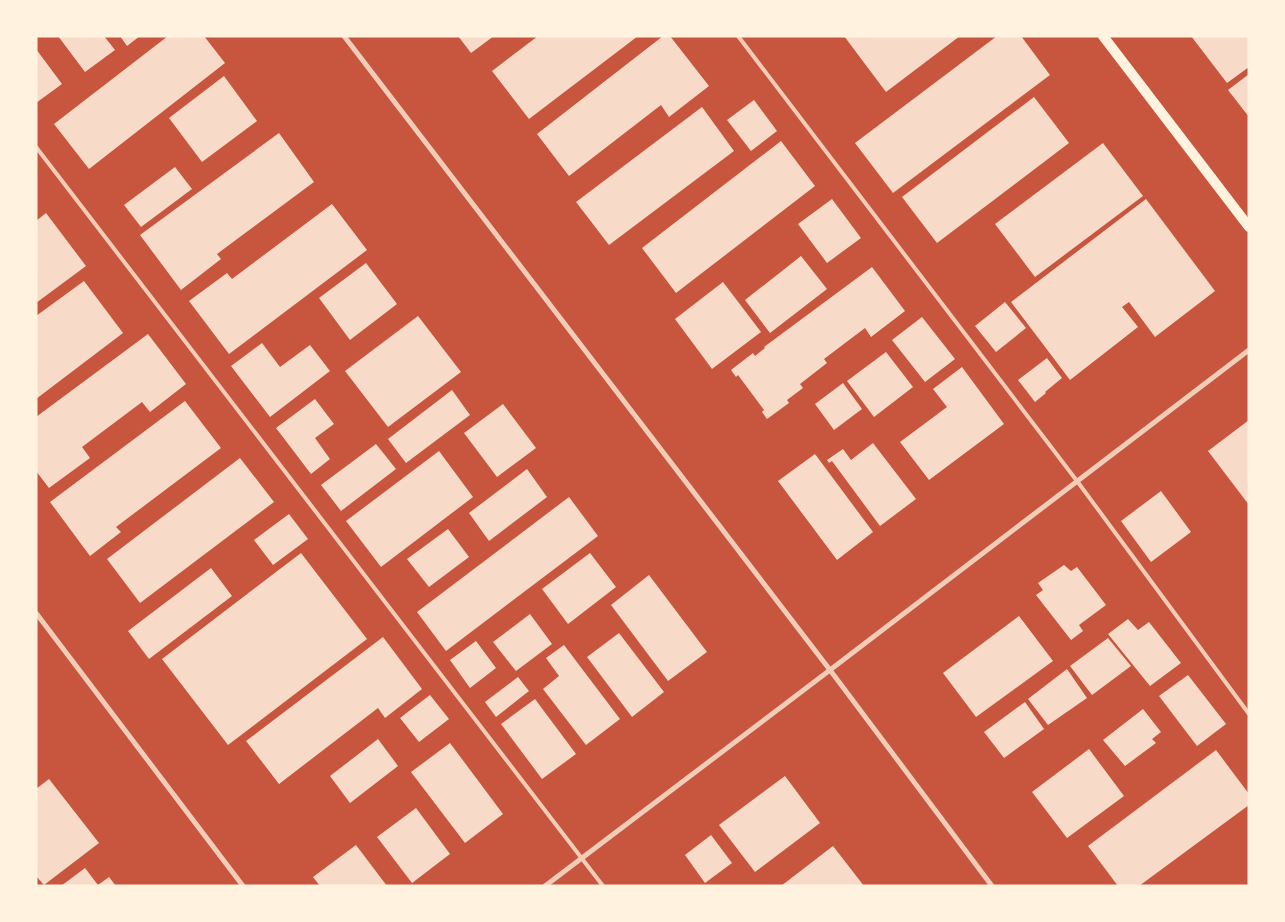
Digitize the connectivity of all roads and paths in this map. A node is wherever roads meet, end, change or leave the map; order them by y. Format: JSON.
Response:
{"nodes":[{"id":1,"x":344,"y":36,"type":"edge"},
{"id":2,"x":738,"y":36,"type":"edge"},
{"id":3,"x":1103,"y":36,"type":"edge"},
{"id":4,"x":36,"y":147,"type":"edge"},
{"id":5,"x":1249,"y":227,"type":"edge"},
{"id":6,"x":1249,"y":350,"type":"edge"},
{"id":7,"x":1077,"y":481,"type":"junction"},
{"id":8,"x":36,"y":613,"type":"edge"},
{"id":9,"x":830,"y":670,"type":"junction"},
{"id":10,"x":1249,"y":714,"type":"edge"},
{"id":11,"x":582,"y":858,"type":"junction"},
{"id":12,"x":243,"y":886,"type":"edge"},
{"id":13,"x":544,"y":886,"type":"edge"},
{"id":14,"x":603,"y":886,"type":"edge"},
{"id":15,"x":992,"y":886,"type":"edge"}],
"edges":[{"from":1,"to":9,"type":"street"},
{"from":2,"to":7,"type":"lane"},
{"from":3,"to":5,"type":"main road"},
{"from":4,"to":11,"type":"lane"},
{"from":6,"to":7,"type":"street"},
{"from":7,"to":9,"type":"street"},
{"from":7,"to":10,"type":"lane"},
{"from":8,"to":12,"type":"street"},
{"from":9,"to":11,"type":"street"},
{"from":9,"to":15,"type":"street"},
{"from":11,"to":13,"type":"street"},
{"from":11,"to":14,"type":"lane"}]}
